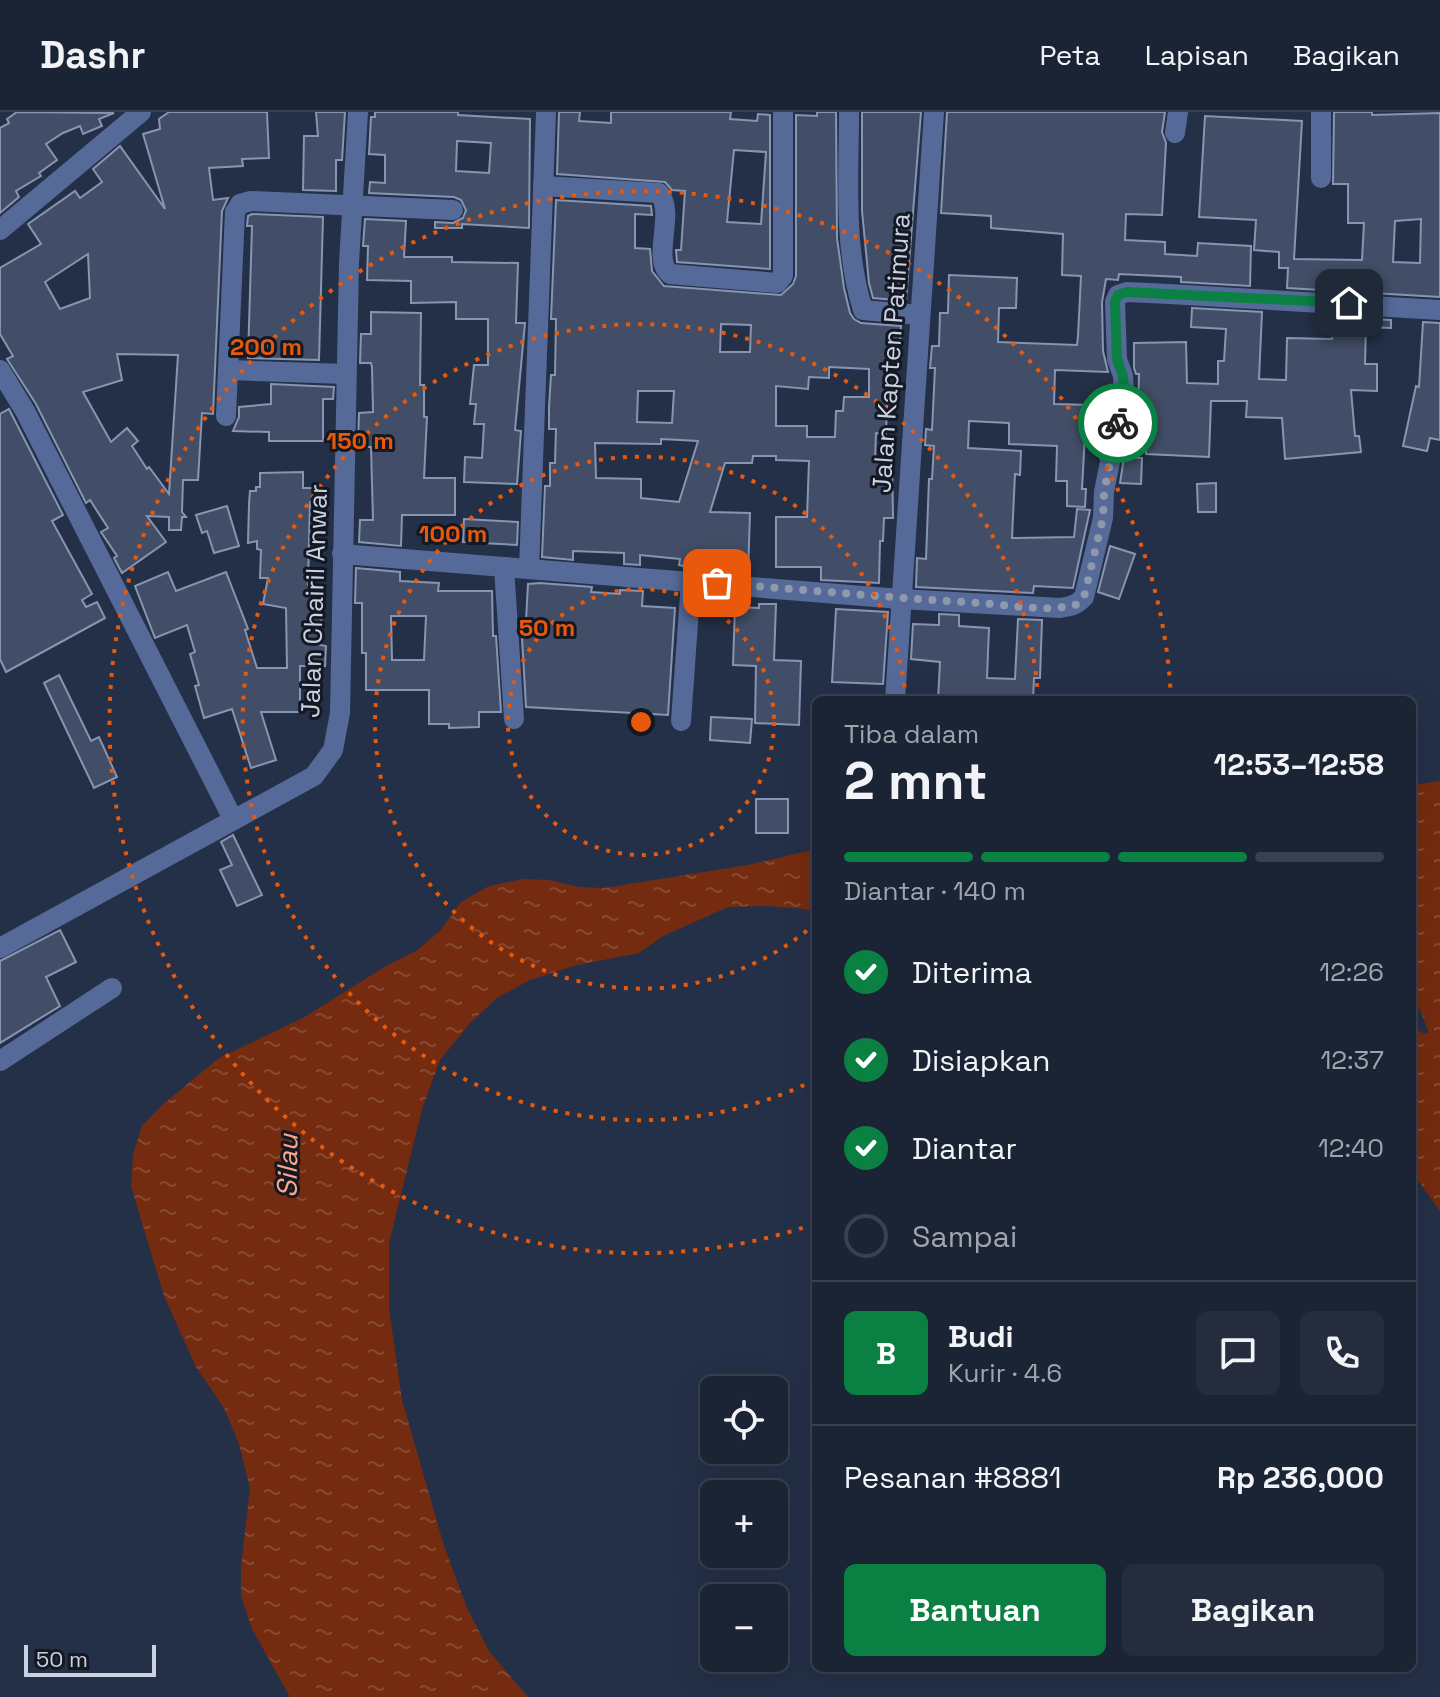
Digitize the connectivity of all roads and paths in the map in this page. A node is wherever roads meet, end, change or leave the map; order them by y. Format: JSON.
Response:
{"nodes":[{"id":1,"x":141,"y":112,"type":"edge"},
{"id":2,"x":358,"y":112,"type":"edge"},
{"id":3,"x":546,"y":112,"type":"edge"},
{"id":4,"x":783,"y":112,"type":"edge"},
{"id":5,"x":849,"y":112,"type":"edge"},
{"id":6,"x":934,"y":112,"type":"edge"},
{"id":7,"x":1321,"y":112,"type":"edge"},
{"id":8,"x":1321,"y":178,"type":"dead end"},
{"id":9,"x":543,"y":186,"type":"junction"},
{"id":10,"x":353,"y":205,"type":"junction"},
{"id":11,"x":453,"y":210,"type":"dead end"},
{"id":12,"x":0,"y":230,"type":"edge"},
{"id":13,"x":1440,"y":310,"type":"edge"},
{"id":14,"x":920,"y":315,"type":"junction"},
{"id":15,"x":0,"y":370,"type":"edge"},
{"id":16,"x":228,"y":370,"type":"junction"},
{"id":17,"x":346,"y":374,"type":"junction"},
{"id":18,"x":226,"y":416,"type":"dead end"},
{"id":19,"x":342,"y":554,"type":"junction"},
{"id":20,"x":504,"y":567,"type":"junction"},
{"id":21,"x":529,"y":569,"type":"junction"},
{"id":22,"x":691,"y":581,"type":"junction"},
{"id":23,"x":900,"y":599,"type":"junction"},
{"id":24,"x":895,"y":696,"type":"edge"},
{"id":25,"x":514,"y":719,"type":"dead end"},
{"id":26,"x":681,"y":721,"type":"dead end"},
{"id":27,"x":233,"y":819,"type":"junction"},
{"id":28,"x":0,"y":948,"type":"edge"},
{"id":29,"x":112,"y":988,"type":"dead end"},
{"id":30,"x":0,"y":1061,"type":"edge"}],
"edges":[{"from":1,"to":12,"type":"street"},
{"from":2,"to":10,"type":"street","name":"Jalan Chairil Anwar"},
{"from":3,"to":9,"type":"street"},
{"from":4,"to":9,"type":"street"},
{"from":5,"to":14,"type":"street"},
{"from":6,"to":14,"type":"street","name":"Jalan Kapten Patimura"},
{"from":7,"to":8,"type":"street"},
{"from":9,"to":21,"type":"street"},
{"from":10,"to":11,"type":"street"},
{"from":10,"to":16,"type":"street"},
{"from":10,"to":17,"type":"street","name":"Jalan Chairil Anwar"},
{"from":13,"to":23,"type":"street"},
{"from":14,"to":23,"type":"street","name":"Jalan Kapten Patimura"},
{"from":15,"to":27,"type":"street"},
{"from":16,"to":17,"type":"street"},
{"from":16,"to":18,"type":"street"},
{"from":17,"to":19,"type":"street","name":"Jalan Chairil Anwar"},
{"from":19,"to":20,"type":"street"},
{"from":19,"to":27,"type":"street","name":"Jalan Chairil Anwar"},
{"from":20,"to":21,"type":"street"},
{"from":20,"to":25,"type":"street"},
{"from":21,"to":22,"type":"street"},
{"from":22,"to":23,"type":"street"},
{"from":22,"to":26,"type":"street"},
{"from":23,"to":24,"type":"street","name":"Jalan Kapten Patimura"},
{"from":27,"to":28,"type":"street","name":"Jalan Chairil Anwar"},
{"from":29,"to":30,"type":"street"}]}
